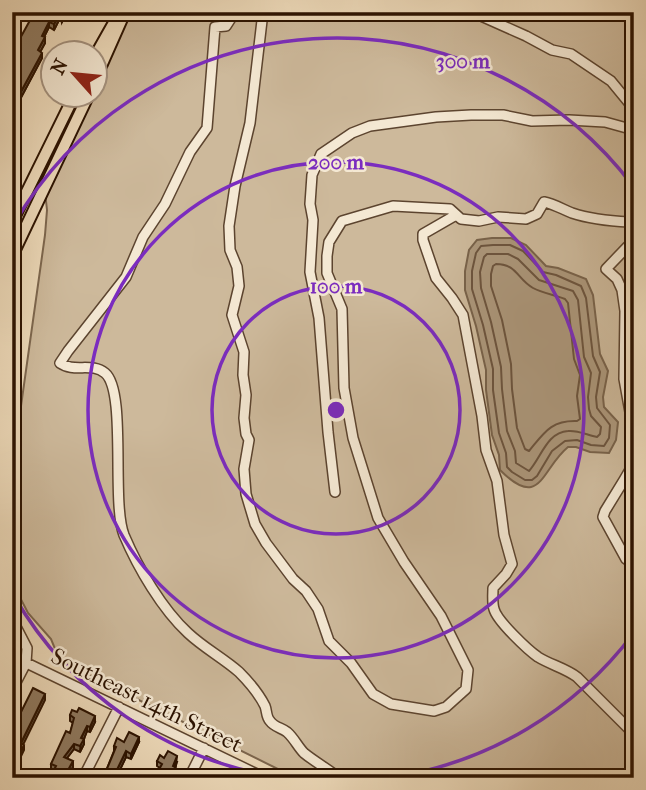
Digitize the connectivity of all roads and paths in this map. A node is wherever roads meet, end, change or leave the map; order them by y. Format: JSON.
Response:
{"nodes":[{"id":1,"x":15,"y":12,"type":"edge"},
{"id":2,"x":122,"y":12,"type":"edge"},
{"id":3,"x":234,"y":12,"type":"edge"},
{"id":4,"x":263,"y":12,"type":"edge"},
{"id":5,"x":472,"y":12,"type":"edge"},
{"id":6,"x":12,"y":18,"type":"edge"},
{"id":7,"x":106,"y":38,"type":"edge"},
{"id":8,"x":108,"y":47,"type":"edge"},
{"id":9,"x":68,"y":108,"type":"edge"},
{"id":10,"x":82,"y":108,"type":"edge"},
{"id":11,"x":634,"y":109,"type":"edge"},
{"id":12,"x":634,"y":130,"type":"edge"},
{"id":13,"x":456,"y":215,"type":"junction"},
{"id":14,"x":12,"y":222,"type":"edge"},
{"id":15,"x":629,"y":222,"type":"dead end"},
{"id":16,"x":634,"y":235,"type":"edge"},
{"id":17,"x":12,"y":257,"type":"edge"},
{"id":18,"x":634,"y":434,"type":"edge"},
{"id":19,"x":634,"y":455,"type":"edge"},
{"id":20,"x":335,"y":492,"type":"dead end"},
{"id":21,"x":634,"y":565,"type":"edge"},
{"id":22,"x":12,"y":619,"type":"edge"},
{"id":23,"x":12,"y":656,"type":"edge"},
{"id":24,"x":26,"y":663,"type":"junction"},
{"id":25,"x":12,"y":690,"type":"edge"},
{"id":26,"x":119,"y":707,"type":"junction"},
{"id":27,"x":634,"y":734,"type":"edge"},
{"id":28,"x":204,"y":748,"type":"junction"},
{"id":29,"x":83,"y":778,"type":"edge"},
{"id":30,"x":189,"y":778,"type":"edge"},
{"id":31,"x":265,"y":778,"type":"edge"},
{"id":32,"x":339,"y":778,"type":"edge"}],
"edges":[{"from":1,"to":6,"type":"street"},
{"from":2,"to":7,"type":"main road"},
{"from":2,"to":8,"type":"main road"},
{"from":3,"to":32,"type":"street"},
{"from":4,"to":13,"type":"street"},
{"from":5,"to":11,"type":"street"},
{"from":9,"to":14,"type":"main road"},
{"from":10,"to":17,"type":"main road"},
{"from":12,"to":20,"type":"street"},
{"from":13,"to":15,"type":"street"},
{"from":13,"to":27,"type":"street"},
{"from":16,"to":18,"type":"street"},
{"from":19,"to":21,"type":"street"},
{"from":22,"to":24,"type":"street"},
{"from":23,"to":24,"type":"street","name":"Southeast 14th Street"},
{"from":24,"to":25,"type":"street"},
{"from":24,"to":26,"type":"street","name":"Southeast 14th Street"},
{"from":26,"to":28,"type":"street","name":"Southeast 14th Street"},
{"from":26,"to":29,"type":"street"},
{"from":28,"to":30,"type":"street"},
{"from":28,"to":31,"type":"street","name":"Southeast 14th Street"}]}
